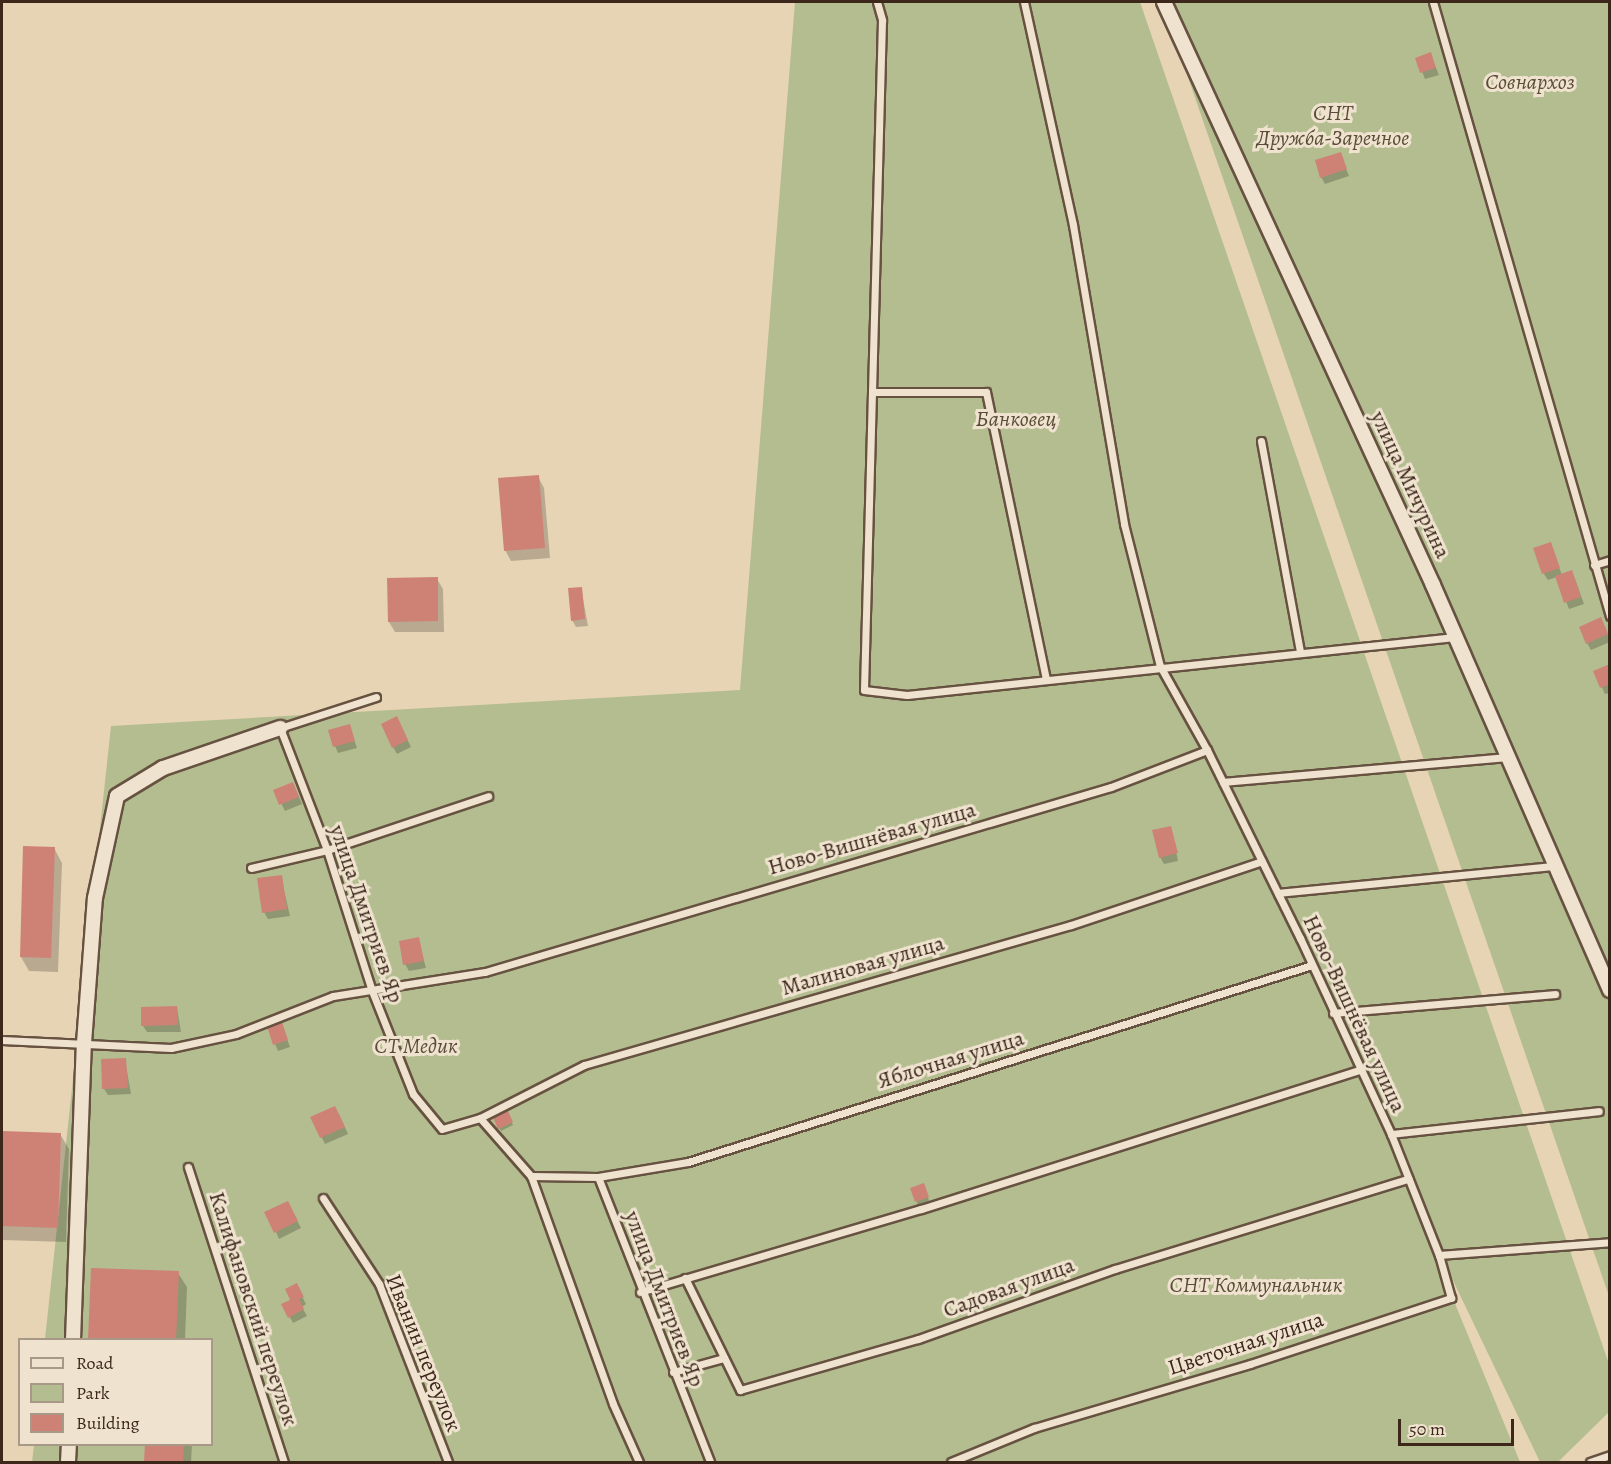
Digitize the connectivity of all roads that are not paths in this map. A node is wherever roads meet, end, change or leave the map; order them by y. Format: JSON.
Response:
{"nodes":[{"id":1,"x":877,"y":2,"type":"edge"},
{"id":2,"x":1024,"y":2,"type":"edge"},
{"id":3,"x":1164,"y":2,"type":"edge"},
{"id":4,"x":1433,"y":2,"type":"edge"},
{"id":5,"x":872,"y":392,"type":"junction"},
{"id":6,"x":1261,"y":441,"type":"dead end"},
{"id":7,"x":1610,"y":560,"type":"edge"},
{"id":8,"x":1594,"y":565,"type":"junction"},
{"id":9,"x":1610,"y":616,"type":"edge"},
{"id":10,"x":1455,"y":637,"type":"junction"},
{"id":11,"x":1300,"y":652,"type":"junction"},
{"id":12,"x":1160,"y":666,"type":"junction"},
{"id":13,"x":1046,"y":679,"type":"junction"},
{"id":14,"x":376,"y":697,"type":"dead end"},
{"id":15,"x":280,"y":728,"type":"junction"},
{"id":16,"x":1207,"y":750,"type":"junction"},
{"id":17,"x":1507,"y":757,"type":"junction"},
{"id":18,"x":1223,"y":782,"type":"junction"},
{"id":19,"x":488,"y":795,"type":"dead end"},
{"id":20,"x":327,"y":850,"type":"junction"},
{"id":21,"x":1262,"y":861,"type":"junction"},
{"id":22,"x":1555,"y":866,"type":"junction"},
{"id":23,"x":251,"y":868,"type":"dead end"},
{"id":24,"x":1278,"y":893,"type":"junction"},
{"id":25,"x":1312,"y":965,"type":"junction"},
{"id":26,"x":1610,"y":990,"type":"edge"},
{"id":27,"x":372,"y":991,"type":"junction"},
{"id":28,"x":1555,"y":994,"type":"dead end"},
{"id":29,"x":1333,"y":1013,"type":"junction"},
{"id":30,"x":2,"y":1040,"type":"edge"},
{"id":31,"x":84,"y":1043,"type":"junction"},
{"id":32,"x":1358,"y":1070,"type":"junction"},
{"id":33,"x":1599,"y":1111,"type":"dead end"},
{"id":34,"x":480,"y":1118,"type":"junction"},
{"id":35,"x":1391,"y":1134,"type":"junction"},
{"id":36,"x":188,"y":1167,"type":"dead end"},
{"id":37,"x":531,"y":1176,"type":"junction"},
{"id":38,"x":598,"y":1177,"type":"junction"},
{"id":39,"x":1408,"y":1179,"type":"junction"},
{"id":40,"x":323,"y":1198,"type":"dead end"},
{"id":41,"x":1610,"y":1242,"type":"edge"},
{"id":42,"x":1439,"y":1255,"type":"junction"},
{"id":43,"x":685,"y":1278,"type":"junction"},
{"id":44,"x":640,"y":1292,"type":"junction"},
{"id":45,"x":73,"y":1338,"type":"edge"},
{"id":46,"x":724,"y":1358,"type":"junction"},
{"id":47,"x":673,"y":1372,"type":"junction"},
{"id":48,"x":69,"y":1446,"type":"edge"},
{"id":49,"x":1610,"y":1455,"type":"edge"},
{"id":50,"x":68,"y":1462,"type":"edge"},
{"id":51,"x":284,"y":1462,"type":"edge"},
{"id":52,"x":448,"y":1462,"type":"edge"},
{"id":53,"x":639,"y":1462,"type":"edge"},
{"id":54,"x":710,"y":1462,"type":"edge"},
{"id":55,"x":951,"y":1462,"type":"edge"},
{"id":56,"x":1590,"y":1462,"type":"edge"}],
"edges":[{"from":1,"to":5,"type":"lane"},
{"from":2,"to":12,"type":"lane"},
{"from":3,"to":10,"type":"street","name":"улица Мичурина"},
{"from":4,"to":8,"type":"lane"},
{"from":5,"to":13,"type":"lane"},
{"from":5,"to":13,"type":"lane"},
{"from":6,"to":11,"type":"lane"},
{"from":7,"to":8,"type":"lane"},
{"from":8,"to":9,"type":"lane"},
{"from":10,"to":11,"type":"lane"},
{"from":10,"to":17,"type":"street","name":"улица Мичурина"},
{"from":11,"to":12,"type":"lane"},
{"from":12,"to":13,"type":"lane"},
{"from":12,"to":16,"type":"lane"},
{"from":14,"to":15,"type":"lane"},
{"from":15,"to":20,"type":"lane","name":"улица Дмитриев Яр"},
{"from":15,"to":31,"type":"street"},
{"from":16,"to":18,"type":"lane","name":"Ново-Вишнёвая улица"},
{"from":16,"to":27,"type":"lane","name":"Ново-Вишнёвая улица"},
{"from":17,"to":18,"type":"lane"},
{"from":17,"to":22,"type":"street","name":"улица Мичурина"},
{"from":18,"to":21,"type":"lane","name":"Ново-Вишнёвая улица"},
{"from":19,"to":20,"type":"lane"},
{"from":20,"to":23,"type":"lane"},
{"from":20,"to":27,"type":"lane","name":"улица Дмитриев Яр"},
{"from":21,"to":24,"type":"lane","name":"Ново-Вишнёвая улица"},
{"from":21,"to":34,"type":"lane","name":"Малиновая улица"},
{"from":22,"to":24,"type":"lane"},
{"from":22,"to":26,"type":"street","name":"улица Мичурина"},
{"from":24,"to":25,"type":"lane","name":"Ново-Вишнёвая улица"},
{"from":25,"to":29,"type":"lane","name":"Ново-Вишнёвая улица"},
{"from":25,"to":38,"type":"lane","name":"Яблочная улица"},
{"from":27,"to":31,"type":"lane","name":"Ново-Вишнёвая улица"},
{"from":27,"to":34,"type":"lane","name":"улица Дмитриев Яр"},
{"from":28,"to":29,"type":"lane"},
{"from":29,"to":32,"type":"lane","name":"Ново-Вишнёвая улица"},
{"from":30,"to":31,"type":"lane","name":"Ново-Вишнёвая улица"},
{"from":31,"to":45,"type":"street"},
{"from":32,"to":35,"type":"lane","name":"Ново-Вишнёвая улица"},
{"from":32,"to":43,"type":"lane"},
{"from":33,"to":35,"type":"lane"},
{"from":34,"to":37,"type":"lane"},
{"from":35,"to":39,"type":"lane","name":"Ново-Вишнёвая улица"},
{"from":36,"to":51,"type":"lane","name":"Калифановский переулок"},
{"from":37,"to":38,"type":"lane"},
{"from":37,"to":53,"type":"lane"},
{"from":38,"to":44,"type":"lane","name":"улица Дмитриев Яр"},
{"from":39,"to":42,"type":"lane","name":"Ново-Вишнёвая улица"},
{"from":39,"to":46,"type":"lane","name":"Садовая улица"},
{"from":40,"to":52,"type":"lane","name":"Иванин переулок"},
{"from":41,"to":42,"type":"lane"},
{"from":42,"to":55,"type":"lane","name":"Цветочная улица"},
{"from":43,"to":44,"type":"lane"},
{"from":43,"to":46,"type":"lane","name":"Садовая улица"},
{"from":44,"to":47,"type":"lane","name":"улица Дмитриев Яр"},
{"from":46,"to":47,"type":"lane"},
{"from":47,"to":54,"type":"lane","name":"улица Дмитриев Яр"},
{"from":48,"to":50,"type":"street"},
{"from":49,"to":56,"type":"lane"}]}
